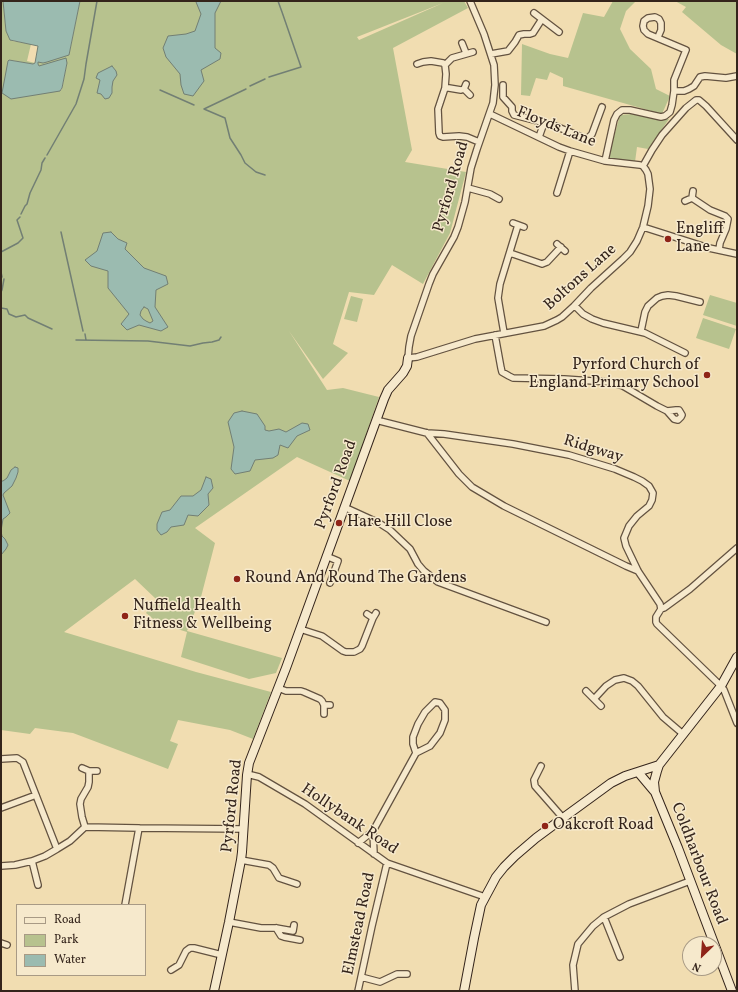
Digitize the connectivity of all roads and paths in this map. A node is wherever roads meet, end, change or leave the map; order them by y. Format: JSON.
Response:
{"nodes":[{"id":1,"x":470,"y":1,"type":"edge"},
{"id":2,"x":534,"y":13,"type":"dead end"},
{"id":3,"x":542,"y":19,"type":"junction"},
{"id":4,"x":558,"y":32,"type":"dead end"},
{"id":5,"x":658,"y":37,"type":"dead end"},
{"id":6,"x":462,"y":43,"type":"dead end"},
{"id":7,"x":473,"y":52,"type":"dead end"},
{"id":8,"x":466,"y":54,"type":"junction"},
{"id":9,"x":491,"y":54,"type":"junction"},
{"id":10,"x":420,"y":62,"type":"dead end"},
{"id":11,"x":445,"y":65,"type":"junction"},
{"id":12,"x":737,"y":76,"type":"edge"},
{"id":13,"x":503,"y":85,"type":"dead end"},
{"id":14,"x":445,"y":88,"type":"junction"},
{"id":15,"x":674,"y":90,"type":"junction"},
{"id":16,"x":470,"y":95,"type":"dead end"},
{"id":17,"x":602,"y":107,"type":"dead end"},
{"id":18,"x":490,"y":114,"type":"junction"},
{"id":19,"x":544,"y":123,"type":"junction"},
{"id":20,"x":539,"y":137,"type":"junction"},
{"id":21,"x":737,"y":140,"type":"edge"},
{"id":22,"x":479,"y":142,"type":"junction"},
{"id":23,"x":570,"y":151,"type":"junction"},
{"id":24,"x":605,"y":161,"type":"junction"},
{"id":25,"x":640,"y":166,"type":"junction"},
{"id":26,"x":468,"y":188,"type":"junction"},
{"id":27,"x":693,"y":191,"type":"dead end"},
{"id":28,"x":557,"y":192,"type":"dead end"},
{"id":29,"x":692,"y":198,"type":"junction"},
{"id":30,"x":499,"y":200,"type":"dead end"},
{"id":31,"x":685,"y":201,"type":"dead end"},
{"id":32,"x":518,"y":225,"type":"dead end"},
{"id":33,"x":643,"y":227,"type":"junction"},
{"id":34,"x":561,"y":247,"type":"dead end"},
{"id":35,"x":718,"y":250,"type":"junction"},
{"id":36,"x":510,"y":253,"type":"junction"},
{"id":37,"x":737,"y":254,"type":"edge"},
{"id":38,"x":695,"y":302,"type":"dead end"},
{"id":39,"x":575,"y":306,"type":"junction"},
{"id":40,"x":641,"y":332,"type":"junction"},
{"id":41,"x":504,"y":333,"type":"junction"},
{"id":42,"x":495,"y":335,"type":"junction"},
{"id":43,"x":681,"y":352,"type":"dead end"},
{"id":44,"x":408,"y":358,"type":"junction"},
{"id":45,"x":667,"y":411,"type":"dead end"},
{"id":46,"x":376,"y":420,"type":"junction"},
{"id":47,"x":427,"y":433,"type":"junction"},
{"id":48,"x":344,"y":507,"type":"junction"},
{"id":49,"x":737,"y":548,"type":"edge"},
{"id":50,"x":326,"y":556,"type":"junction"},
{"id":51,"x":638,"y":571,"type":"junction"},
{"id":52,"x":330,"y":583,"type":"dead end"},
{"id":53,"x":661,"y":609,"type":"junction"},
{"id":54,"x":367,"y":614,"type":"dead end"},
{"id":55,"x":546,"y":622,"type":"dead end"},
{"id":56,"x":300,"y":629,"type":"junction"},
{"id":57,"x":737,"y":657,"type":"edge"},
{"id":58,"x":721,"y":686,"type":"junction"},
{"id":59,"x":278,"y":688,"type":"junction"},
{"id":60,"x":586,"y":691,"type":"dead end"},
{"id":61,"x":594,"y":699,"type":"junction"},
{"id":62,"x":601,"y":706,"type":"dead end"},
{"id":63,"x":324,"y":714,"type":"dead end"},
{"id":64,"x":737,"y":723,"type":"edge"},
{"id":65,"x":683,"y":734,"type":"junction"},
{"id":66,"x":416,"y":753,"type":"junction"},
{"id":67,"x":1,"y":759,"type":"edge"},
{"id":68,"x":659,"y":765,"type":"junction"},
{"id":69,"x":541,"y":766,"type":"dead end"},
{"id":70,"x":82,"y":768,"type":"dead end"},
{"id":71,"x":89,"y":771,"type":"junction"},
{"id":72,"x":96,"y":771,"type":"dead end"},
{"id":73,"x":638,"y":772,"type":"junction"},
{"id":74,"x":246,"y":775,"type":"junction"},
{"id":75,"x":655,"y":792,"type":"junction"},
{"id":76,"x":36,"y":795,"type":"junction"},
{"id":77,"x":1,"y":808,"type":"edge"},
{"id":78,"x":563,"y":818,"type":"junction"},
{"id":79,"x":85,"y":827,"type":"junction"},
{"id":80,"x":139,"y":828,"type":"junction"},
{"id":81,"x":243,"y":830,"type":"junction"},
{"id":82,"x":373,"y":831,"type":"junction"},
{"id":83,"x":358,"y":842,"type":"junction"},
{"id":84,"x":57,"y":850,"type":"junction"},
{"id":85,"x":374,"y":854,"type":"junction"},
{"id":86,"x":241,"y":860,"type":"junction"},
{"id":87,"x":32,"y":861,"type":"junction"},
{"id":88,"x":387,"y":864,"type":"junction"},
{"id":89,"x":1,"y":866,"type":"edge"},
{"id":90,"x":295,"y":881,"type":"dead end"},
{"id":91,"x":690,"y":881,"type":"junction"},
{"id":92,"x":38,"y":885,"type":"dead end"},
{"id":93,"x":485,"y":897,"type":"junction"},
{"id":94,"x":125,"y":904,"type":"edge"},
{"id":95,"x":604,"y":917,"type":"junction"},
{"id":96,"x":229,"y":922,"type":"junction"},
{"id":97,"x":294,"y":925,"type":"dead end"},
{"id":98,"x":276,"y":928,"type":"junction"},
{"id":99,"x":300,"y":940,"type":"dead end"},
{"id":100,"x":1,"y":943,"type":"edge"},
{"id":101,"x":8,"y":945,"type":"dead end"},
{"id":102,"x":222,"y":955,"type":"junction"},
{"id":103,"x":620,"y":957,"type":"dead end"},
{"id":104,"x":175,"y":970,"type":"dead end"},
{"id":105,"x":407,"y":974,"type":"dead end"},
{"id":106,"x":361,"y":977,"type":"junction"},
{"id":107,"x":214,"y":991,"type":"edge"},
{"id":108,"x":358,"y":991,"type":"edge"},
{"id":109,"x":464,"y":991,"type":"edge"},
{"id":110,"x":575,"y":991,"type":"edge"},
{"id":111,"x":732,"y":991,"type":"edge"}],
"edges":[{"from":1,"to":9,"type":"street","name":"Pyrford Road"},
{"from":2,"to":3,"type":"street"},
{"from":3,"to":4,"type":"street"},
{"from":3,"to":9,"type":"street"},
{"from":5,"to":15,"type":"street"},
{"from":6,"to":8,"type":"street"},
{"from":7,"to":8,"type":"street"},
{"from":8,"to":11,"type":"street"},
{"from":9,"to":18,"type":"street","name":"Pyrford Road"},
{"from":10,"to":11,"type":"street"},
{"from":11,"to":14,"type":"street"},
{"from":12,"to":15,"type":"street"},
{"from":13,"to":19,"type":"street"},
{"from":14,"to":16,"type":"street"},
{"from":14,"to":22,"type":"street"},
{"from":15,"to":24,"type":"street"},
{"from":17,"to":19,"type":"street"},
{"from":18,"to":20,"type":"street","name":"Floyds Lane"},
{"from":18,"to":22,"type":"street","name":"Pyrford Road"},
{"from":19,"to":20,"type":"street"},
{"from":20,"to":23,"type":"street","name":"Floyds Lane"},
{"from":21,"to":25,"type":"street"},
{"from":22,"to":26,"type":"street","name":"Pyrford Road"},
{"from":23,"to":24,"type":"street","name":"Floyds Lane"},
{"from":23,"to":28,"type":"street"},
{"from":24,"to":25,"type":"street","name":"Floyds Lane"},
{"from":25,"to":33,"type":"street","name":"Boltons Lane"},
{"from":26,"to":30,"type":"street"},
{"from":26,"to":44,"type":"street","name":"Pyrford Road"},
{"from":27,"to":29,"type":"street"},
{"from":29,"to":31,"type":"street"},
{"from":29,"to":35,"type":"street"},
{"from":32,"to":36,"type":"street"},
{"from":33,"to":35,"type":"street"},
{"from":33,"to":39,"type":"street","name":"Boltons Lane"},
{"from":34,"to":36,"type":"street"},
{"from":35,"to":37,"type":"street"},
{"from":36,"to":41,"type":"street"},
{"from":38,"to":40,"type":"street"},
{"from":39,"to":40,"type":"street"},
{"from":39,"to":41,"type":"street","name":"Boltons Lane"},
{"from":40,"to":43,"type":"street"},
{"from":41,"to":42,"type":"street","name":"Boltons Lane"},
{"from":42,"to":44,"type":"street","name":"Boltons Lane"},
{"from":42,"to":45,"type":"street"},
{"from":44,"to":46,"type":"street","name":"Pyrford Road"},
{"from":46,"to":47,"type":"street","name":"Ridgway"},
{"from":46,"to":48,"type":"street","name":"Pyrford Road"},
{"from":47,"to":51,"type":"street"},
{"from":47,"to":51,"type":"street","name":"Ridgway"},
{"from":48,"to":50,"type":"street","name":"Pyrford Road"},
{"from":48,"to":55,"type":"street"},
{"from":49,"to":53,"type":"street"},
{"from":50,"to":52,"type":"street"},
{"from":50,"to":56,"type":"street","name":"Pyrford Road"},
{"from":51,"to":53,"type":"street","name":"Ridgway"},
{"from":53,"to":58,"type":"street"},
{"from":54,"to":56,"type":"street"},
{"from":56,"to":59,"type":"street","name":"Pyrford Road"},
{"from":57,"to":58,"type":"street","name":"Coldharbour Road"},
{"from":58,"to":64,"type":"street"},
{"from":58,"to":65,"type":"street","name":"Coldharbour Road"},
{"from":59,"to":63,"type":"street"},
{"from":59,"to":74,"type":"street","name":"Pyrford Road"},
{"from":60,"to":61,"type":"street"},
{"from":61,"to":62,"type":"street"},
{"from":61,"to":65,"type":"street"},
{"from":65,"to":68,"type":"street","name":"Coldharbour Road"},
{"from":66,"to":66,"type":"street"},
{"from":66,"to":82,"type":"street"},
{"from":67,"to":76,"type":"street"},
{"from":68,"to":73,"type":"street"},
{"from":68,"to":75,"type":"street","name":"Coldharbour Road"},
{"from":69,"to":78,"type":"street"},
{"from":70,"to":71,"type":"street"},
{"from":71,"to":72,"type":"street"},
{"from":71,"to":79,"type":"street"},
{"from":73,"to":75,"type":"street","name":"Coldharbour Road"},
{"from":73,"to":78,"type":"street"},
{"from":74,"to":81,"type":"street","name":"Pyrford Road"},
{"from":74,"to":83,"type":"street","name":"Hollybank Road"},
{"from":75,"to":91,"type":"street","name":"Coldharbour Road"},
{"from":76,"to":77,"type":"street"},
{"from":76,"to":84,"type":"street"},
{"from":78,"to":93,"type":"street"},
{"from":79,"to":80,"type":"street"},
{"from":79,"to":84,"type":"street"},
{"from":80,"to":81,"type":"street"},
{"from":80,"to":94,"type":"street"},
{"from":81,"to":86,"type":"street","name":"Pyrford Road"},
{"from":82,"to":83,"type":"street"},
{"from":82,"to":85,"type":"street"},
{"from":83,"to":85,"type":"street","name":"Hollybank Road"},
{"from":84,"to":87,"type":"street"},
{"from":85,"to":88,"type":"street","name":"Hollybank Road"},
{"from":86,"to":90,"type":"street"},
{"from":86,"to":96,"type":"street","name":"Pyrford Road"},
{"from":87,"to":89,"type":"street"},
{"from":87,"to":92,"type":"street"},
{"from":88,"to":93,"type":"street","name":"Hollybank Road"},
{"from":88,"to":106,"type":"street","name":"Elmstead Road"},
{"from":91,"to":95,"type":"street"},
{"from":91,"to":111,"type":"street","name":"Coldharbour Road"},
{"from":93,"to":109,"type":"street"},
{"from":95,"to":103,"type":"street"},
{"from":95,"to":110,"type":"street"},
{"from":96,"to":98,"type":"street"},
{"from":96,"to":102,"type":"street","name":"Pyrford Road"},
{"from":97,"to":98,"type":"street"},
{"from":98,"to":99,"type":"street"},
{"from":100,"to":101,"type":"street"},
{"from":102,"to":104,"type":"street"},
{"from":102,"to":107,"type":"street","name":"Pyrford Road"},
{"from":105,"to":106,"type":"street"},
{"from":106,"to":108,"type":"street","name":"Elmstead Road"}]}
